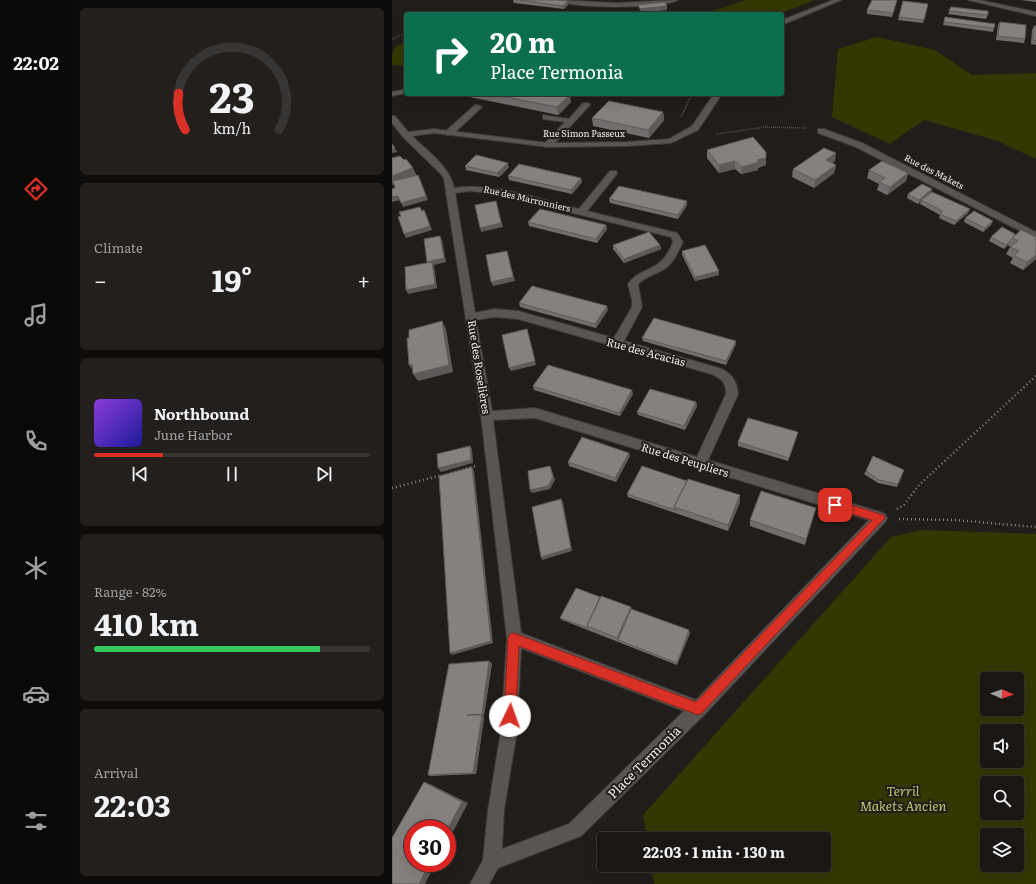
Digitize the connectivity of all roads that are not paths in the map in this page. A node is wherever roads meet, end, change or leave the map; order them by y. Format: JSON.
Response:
{"nodes":[{"id":1,"x":559,"y":0,"type":"edge"},
{"id":2,"x":675,"y":0,"type":"edge"},
{"id":3,"x":838,"y":0,"type":"edge"},
{"id":4,"x":971,"y":0,"type":"edge"},
{"id":5,"x":588,"y":2,"type":"edge"},
{"id":6,"x":1036,"y":14,"type":"edge"},
{"id":7,"x":784,"y":22,"type":"edge"},
{"id":8,"x":404,"y":91,"type":"edge"},
{"id":9,"x":392,"y":94,"type":"edge"},
{"id":10,"x":717,"y":96,"type":"edge"},
{"id":11,"x":586,"y":104,"type":"dead end"},
{"id":12,"x":478,"y":107,"type":"dead end"},
{"id":13,"x":546,"y":117,"type":"edge"},
{"id":14,"x":392,"y":118,"type":"edge"},
{"id":15,"x":570,"y":121,"type":"junction"},
{"id":16,"x":821,"y":131,"type":"road end"},
{"id":17,"x":449,"y":133,"type":"junction"},
{"id":18,"x":406,"y":135,"type":"junction"},
{"id":19,"x":548,"y":145,"type":"junction"},
{"id":20,"x":613,"y":173,"type":"dead end"},
{"id":21,"x":449,"y":191,"type":"junction"},
{"id":22,"x":581,"y":212,"type":"junction"},
{"id":23,"x":1036,"y":236,"type":"edge"},
{"id":24,"x":471,"y":318,"type":"junction"},
{"id":25,"x":617,"y":343,"type":"junction"},
{"id":26,"x":487,"y":416,"type":"junction"},
{"id":27,"x":700,"y":465,"type":"junction"},
{"id":28,"x":514,"y":638,"type":"junction"},
{"id":29,"x":698,"y":709,"type":"junction"},
{"id":30,"x":492,"y":862,"type":"junction"},
{"id":31,"x":479,"y":884,"type":"edge"}],
"edges":[{"from":1,"to":5,"type":"street"},
{"from":2,"to":5,"type":"street"},
{"from":3,"to":7,"type":"street"},
{"from":4,"to":6,"type":"street"},
{"from":8,"to":9,"type":"street"},
{"from":10,"to":19,"type":"street","name":"Rue Simon Passeux"},
{"from":11,"to":15,"type":"street"},
{"from":12,"to":17,"type":"street"},
{"from":13,"to":15,"type":"street"},
{"from":14,"to":18,"type":"street","name":"Rue des Roselières"},
{"from":15,"to":19,"type":"street"},
{"from":16,"to":23,"type":"street","name":"Rue des Makets"},
{"from":17,"to":18,"type":"street","name":"Rue Simon Passeux"},
{"from":17,"to":19,"type":"street","name":"Rue Simon Passeux"},
{"from":18,"to":21,"type":"street","name":"Rue des Roselières"},
{"from":20,"to":22,"type":"street","name":"Rue des Marronniers"},
{"from":21,"to":22,"type":"street","name":"Rue des Marronniers"},
{"from":21,"to":24,"type":"street","name":"Rue des Roselières"},
{"from":22,"to":25,"type":"street","name":"Rue des Marronniers"},
{"from":24,"to":25,"type":"street","name":"Rue des Acacias"},
{"from":24,"to":26,"type":"street","name":"Rue des Roselières"},
{"from":25,"to":27,"type":"street","name":"Rue des Acacias"},
{"from":26,"to":27,"type":"street","name":"Rue des Peupliers"},
{"from":26,"to":28,"type":"street","name":"Rue des Roselières"},
{"from":27,"to":29,"type":"street","name":"Rue des Peupliers"},
{"from":28,"to":29,"type":"street"},
{"from":28,"to":30,"type":"street"},
{"from":29,"to":30,"type":"street","name":"Place Termonia"},
{"from":30,"to":31,"type":"street"}]}
